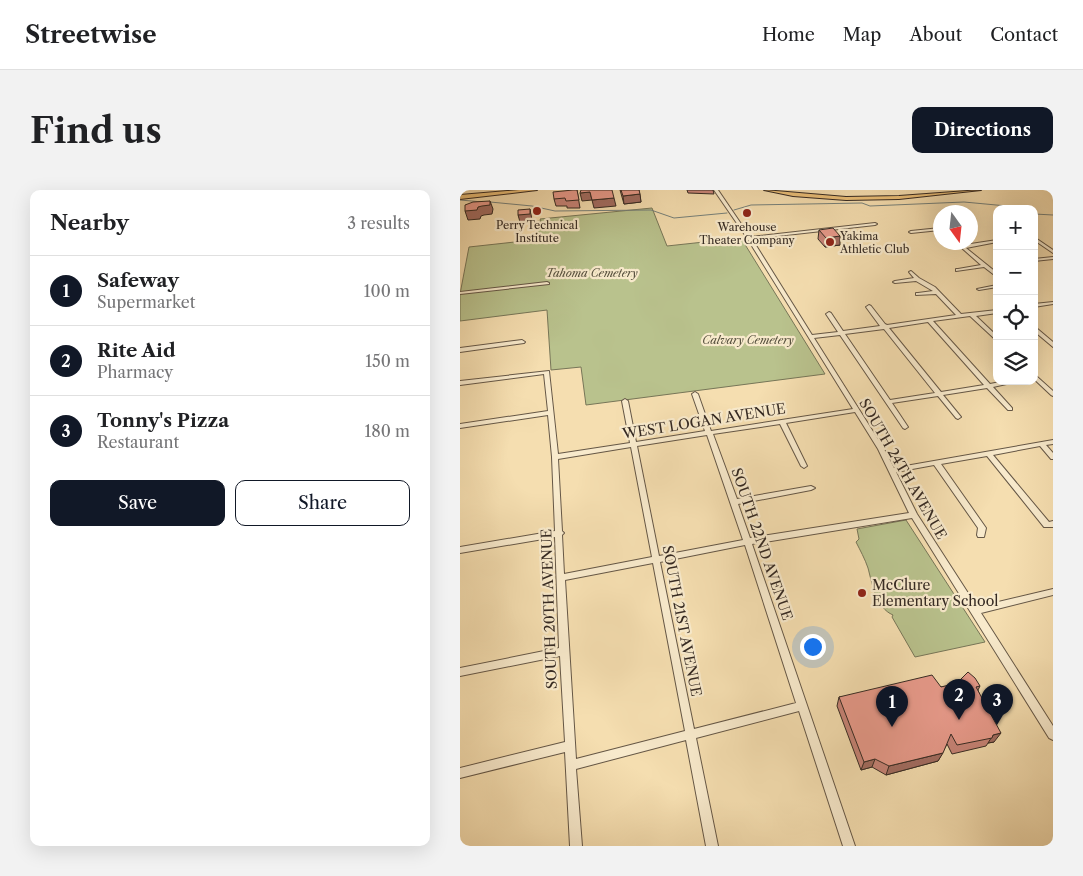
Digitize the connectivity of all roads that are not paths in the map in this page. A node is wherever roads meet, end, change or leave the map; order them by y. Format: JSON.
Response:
{"nodes":[{"id":1,"x":521,"y":190,"type":"edge"},
{"id":2,"x":535,"y":190,"type":"edge"},
{"id":3,"x":716,"y":190,"type":"edge"},
{"id":4,"x":766,"y":190,"type":"edge"},
{"id":5,"x":979,"y":190,"type":"edge"},
{"id":6,"x":460,"y":196,"type":"edge"},
{"id":7,"x":876,"y":224,"type":"dead end"},
{"id":8,"x":933,"y":230,"type":"edge"},
{"id":9,"x":911,"y":232,"type":"dead end"},
{"id":10,"x":749,"y":238,"type":"junction"},
{"id":11,"x":993,"y":241,"type":"edge"},
{"id":12,"x":1038,"y":241,"type":"edge"},
{"id":13,"x":978,"y":244,"type":"edge"},
{"id":14,"x":966,"y":250,"type":"edge"},
{"id":15,"x":1053,"y":252,"type":"edge"},
{"id":16,"x":1053,"y":258,"type":"edge"},
{"id":17,"x":1038,"y":260,"type":"edge"},
{"id":18,"x":985,"y":266,"type":"junction"},
{"id":19,"x":958,"y":270,"type":"dead end"},
{"id":20,"x":911,"y":272,"type":"dead end"},
{"id":21,"x":993,"y":273,"type":"edge"},
{"id":22,"x":917,"y":279,"type":"junction"},
{"id":23,"x":895,"y":282,"type":"dead end"},
{"id":24,"x":547,"y":283,"type":"dead end"},
{"id":25,"x":993,"y":287,"type":"edge"},
{"id":26,"x":978,"y":289,"type":"dead end"},
{"id":27,"x":936,"y":292,"type":"junction"},
{"id":28,"x":460,"y":293,"type":"edge"},
{"id":29,"x":918,"y":294,"type":"dead end"},
{"id":30,"x":1053,"y":304,"type":"edge"},
{"id":31,"x":1038,"y":306,"type":"edge"},
{"id":32,"x":869,"y":307,"type":"dead end"},
{"id":33,"x":993,"y":312,"type":"edge"},
{"id":34,"x":830,"y":314,"type":"dead end"},
{"id":35,"x":972,"y":315,"type":"junction"},
{"id":36,"x":960,"y":316,"type":"junction"},
{"id":37,"x":930,"y":321,"type":"junction"},
{"id":38,"x":885,"y":327,"type":"junction"},
{"id":39,"x":1038,"y":331,"type":"edge"},
{"id":40,"x":841,"y":333,"type":"junction"},
{"id":41,"x":993,"y":335,"type":"edge"},
{"id":42,"x":811,"y":337,"type":"junction"},
{"id":43,"x":522,"y":342,"type":"dead end"},
{"id":44,"x":1053,"y":344,"type":"edge"},
{"id":45,"x":460,"y":350,"type":"edge"},
{"id":46,"x":1038,"y":381,"type":"edge"},
{"id":47,"x":460,"y":383,"type":"edge"},
{"id":48,"x":995,"y":385,"type":"edge"},
{"id":49,"x":989,"y":386,"type":"junction"},
{"id":50,"x":695,"y":394,"type":"dead end"},
{"id":51,"x":939,"y":394,"type":"junction"},
{"id":52,"x":1053,"y":394,"type":"edge"},
{"id":53,"x":625,"y":401,"type":"dead end"},
{"id":54,"x":888,"y":402,"type":"junction"},
{"id":55,"x":1010,"y":409,"type":"dead end"},
{"id":56,"x":856,"y":410,"type":"junction"},
{"id":57,"x":550,"y":413,"type":"junction"},
{"id":58,"x":958,"y":417,"type":"dead end"},
{"id":59,"x":782,"y":422,"type":"junction"},
{"id":60,"x":460,"y":426,"type":"edge"},
{"id":61,"x":905,"y":427,"type":"dead end"},
{"id":62,"x":708,"y":433,"type":"junction"},
{"id":63,"x":1053,"y":442,"type":"edge"},
{"id":64,"x":634,"y":444,"type":"junction"},
{"id":65,"x":1042,"y":445,"type":"junction"},
{"id":66,"x":989,"y":454,"type":"junction"},
{"id":67,"x":555,"y":457,"type":"junction"},
{"id":68,"x":1053,"y":457,"type":"edge"},
{"id":69,"x":937,"y":464,"type":"junction"},
{"id":70,"x":804,"y":466,"type":"dead end"},
{"id":71,"x":893,"y":470,"type":"junction"},
{"id":72,"x":811,"y":488,"type":"dead end"},
{"id":73,"x":734,"y":502,"type":"junction"},
{"id":74,"x":914,"y":515,"type":"junction"},
{"id":75,"x":1050,"y":525,"type":"edge"},
{"id":76,"x":560,"y":533,"type":"junction"},
{"id":77,"x":981,"y":535,"type":"dead end"},
{"id":78,"x":746,"y":542,"type":"junction"},
{"id":79,"x":460,"y":550,"type":"edge"},
{"id":80,"x":656,"y":559,"type":"junction"},
{"id":81,"x":560,"y":578,"type":"junction"},
{"id":82,"x":1053,"y":592,"type":"edge"},
{"id":83,"x":975,"y":611,"type":"junction"},
{"id":84,"x":564,"y":651,"type":"junction"},
{"id":85,"x":460,"y":672,"type":"edge"},
{"id":86,"x":802,"y":706,"type":"junction"},
{"id":87,"x":1053,"y":734,"type":"edge"},
{"id":88,"x":691,"y":736,"type":"junction"},
{"id":89,"x":570,"y":746,"type":"junction"},
{"id":90,"x":570,"y":765,"type":"junction"},
{"id":91,"x":460,"y":772,"type":"edge"},
{"id":92,"x":576,"y":846,"type":"edge"},
{"id":93,"x":712,"y":846,"type":"edge"},
{"id":94,"x":849,"y":846,"type":"edge"}],
"edges":[{"from":1,"to":6,"type":"main road"},
{"from":2,"to":6,"type":"main road"},
{"from":3,"to":10,"type":"street","name":"SOUTH 24TH AVENUE"},
{"from":4,"to":5,"type":"main road"},
{"from":7,"to":10,"type":"street"},
{"from":8,"to":9,"type":"street"},
{"from":10,"to":42,"type":"street","name":"SOUTH 24TH AVENUE"},
{"from":11,"to":13,"type":"street"},
{"from":12,"to":15,"type":"street"},
{"from":14,"to":18,"type":"street"},
{"from":16,"to":17,"type":"street"},
{"from":18,"to":19,"type":"street"},
{"from":18,"to":21,"type":"street"},
{"from":20,"to":22,"type":"street"},
{"from":22,"to":23,"type":"street"},
{"from":22,"to":27,"type":"street"},
{"from":24,"to":28,"type":"street"},
{"from":25,"to":26,"type":"street"},
{"from":27,"to":29,"type":"street"},
{"from":27,"to":36,"type":"street"},
{"from":30,"to":31,"type":"street"},
{"from":32,"to":38,"type":"street"},
{"from":33,"to":35,"type":"street"},
{"from":34,"to":40,"type":"street"},
{"from":35,"to":36,"type":"street"},
{"from":35,"to":41,"type":"street"},
{"from":36,"to":37,"type":"street"},
{"from":37,"to":38,"type":"street"},
{"from":37,"to":49,"type":"street"},
{"from":38,"to":40,"type":"street"},
{"from":38,"to":51,"type":"street"},
{"from":39,"to":44,"type":"street"},
{"from":40,"to":42,"type":"street"},
{"from":40,"to":54,"type":"street"},
{"from":42,"to":56,"type":"street","name":"SOUTH 24TH AVENUE"},
{"from":43,"to":45,"type":"street"},
{"from":46,"to":52,"type":"street"},
{"from":47,"to":57,"type":"street","name":"SOUTH 20TH AVENUE"},
{"from":48,"to":49,"type":"street"},
{"from":49,"to":51,"type":"street"},
{"from":49,"to":55,"type":"street"},
{"from":50,"to":62,"type":"street","name":"SOUTH 22ND AVENUE"},
{"from":51,"to":54,"type":"street"},
{"from":51,"to":58,"type":"street"},
{"from":53,"to":64,"type":"street","name":"SOUTH 21ST AVENUE"},
{"from":54,"to":61,"type":"street"},
{"from":56,"to":59,"type":"street","name":"WEST LOGAN AVENUE"},
{"from":56,"to":71,"type":"street","name":"SOUTH 24TH AVENUE"},
{"from":57,"to":60,"type":"street"},
{"from":57,"to":67,"type":"street","name":"SOUTH 20TH AVENUE"},
{"from":59,"to":62,"type":"street","name":"WEST LOGAN AVENUE"},
{"from":59,"to":70,"type":"street"},
{"from":62,"to":64,"type":"street","name":"WEST LOGAN AVENUE"},
{"from":62,"to":73,"type":"street","name":"SOUTH 22ND AVENUE"},
{"from":63,"to":65,"type":"street"},
{"from":64,"to":67,"type":"street","name":"WEST LOGAN AVENUE"},
{"from":64,"to":80,"type":"street","name":"SOUTH 21ST AVENUE"},
{"from":65,"to":66,"type":"street"},
{"from":65,"to":68,"type":"street"},
{"from":66,"to":69,"type":"street"},
{"from":66,"to":75,"type":"street"},
{"from":67,"to":76,"type":"street","name":"SOUTH 20TH AVENUE"},
{"from":69,"to":71,"type":"street"},
{"from":69,"to":77,"type":"street"},
{"from":71,"to":74,"type":"street","name":"SOUTH 24TH AVENUE"},
{"from":72,"to":73,"type":"street"},
{"from":73,"to":78,"type":"street","name":"SOUTH 22ND AVENUE"},
{"from":74,"to":78,"type":"street"},
{"from":74,"to":83,"type":"street","name":"SOUTH 24TH AVENUE"},
{"from":76,"to":79,"type":"street"},
{"from":76,"to":81,"type":"street","name":"SOUTH 20TH AVENUE"},
{"from":78,"to":80,"type":"street"},
{"from":78,"to":86,"type":"street","name":"SOUTH 22ND AVENUE"},
{"from":80,"to":81,"type":"street"},
{"from":80,"to":88,"type":"street","name":"SOUTH 21ST AVENUE"},
{"from":81,"to":84,"type":"street","name":"SOUTH 20TH AVENUE"},
{"from":82,"to":83,"type":"street"},
{"from":83,"to":87,"type":"street","name":"SOUTH 24TH AVENUE"},
{"from":84,"to":85,"type":"street"},
{"from":84,"to":89,"type":"street","name":"SOUTH 20TH AVENUE"},
{"from":86,"to":88,"type":"street"},
{"from":86,"to":94,"type":"street","name":"SOUTH 22ND AVENUE"},
{"from":88,"to":90,"type":"street"},
{"from":88,"to":93,"type":"street","name":"SOUTH 21ST AVENUE"},
{"from":89,"to":90,"type":"street","name":"SOUTH 20TH AVENUE"},
{"from":89,"to":91,"type":"street"},
{"from":90,"to":92,"type":"street","name":"SOUTH 20TH AVENUE"}]}
